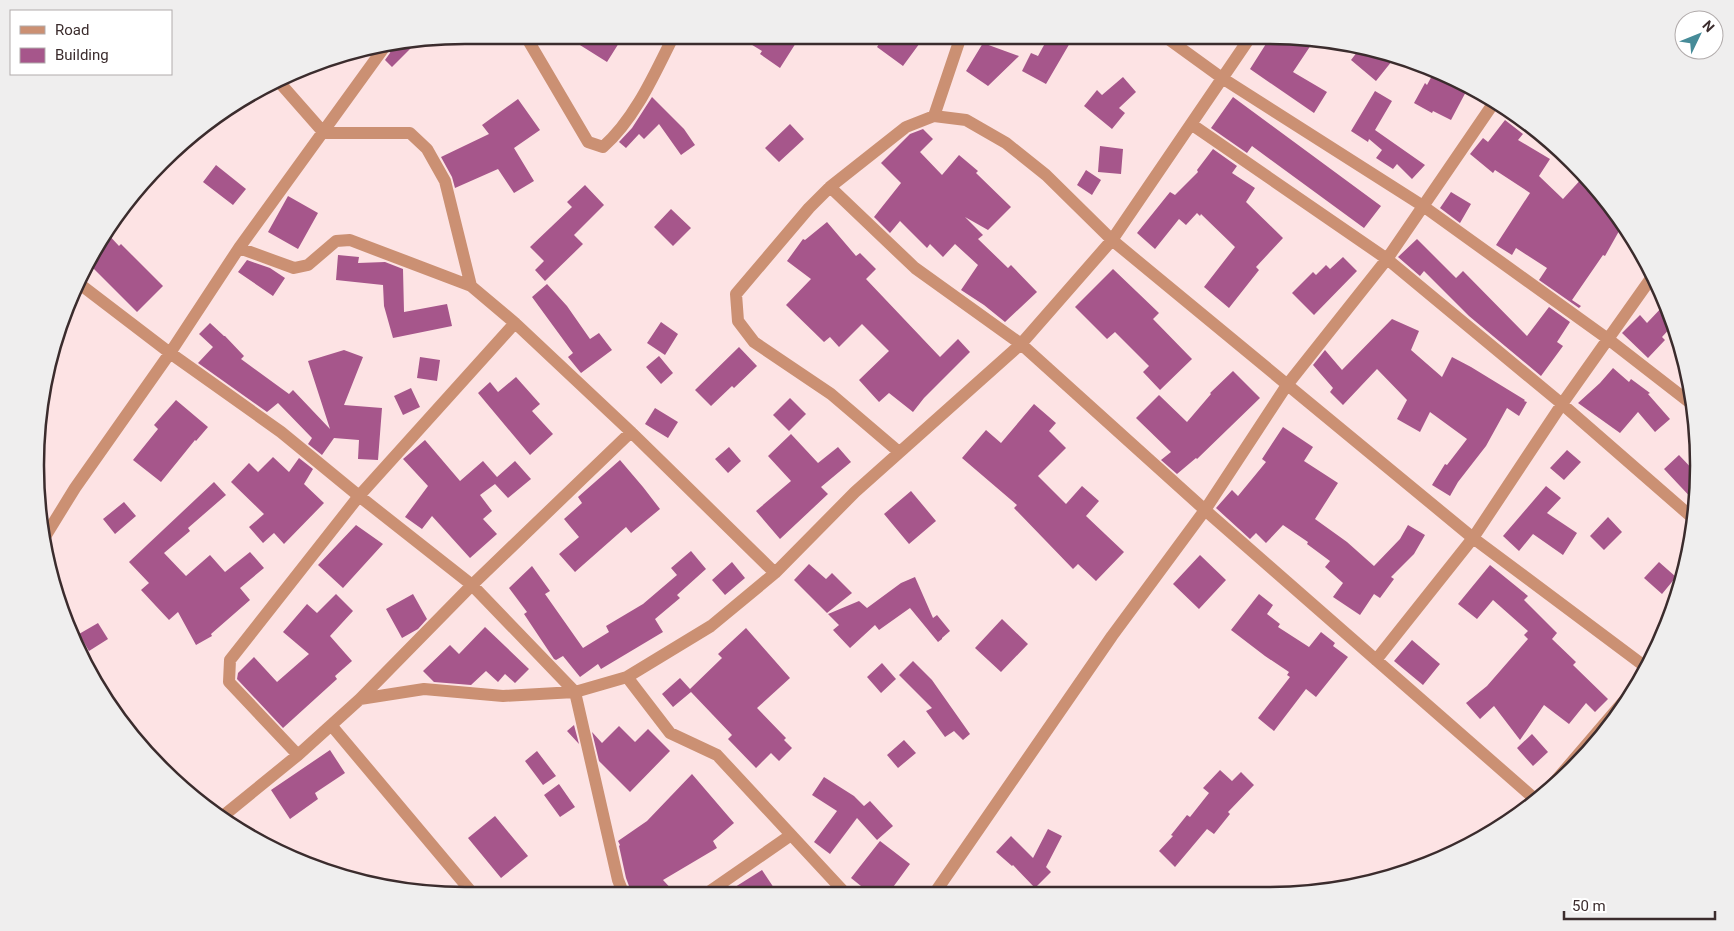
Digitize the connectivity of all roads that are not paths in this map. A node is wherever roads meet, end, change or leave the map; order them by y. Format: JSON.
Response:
{"nodes":[{"id":1,"x":530,"y":44,"type":"edge"},
{"id":2,"x":669,"y":44,"type":"edge"},
{"id":3,"x":958,"y":44,"type":"edge"},
{"id":4,"x":1175,"y":44,"type":"edge"},
{"id":5,"x":1245,"y":44,"type":"edge"},
{"id":6,"x":381,"y":53,"type":"edge"},
{"id":7,"x":1222,"y":78,"type":"junction"},
{"id":8,"x":282,"y":86,"type":"edge"},
{"id":9,"x":1491,"y":107,"type":"edge"},
{"id":10,"x":934,"y":116,"type":"junction"},
{"id":11,"x":1191,"y":124,"type":"junction"},
{"id":12,"x":324,"y":133,"type":"junction"},
{"id":13,"x":830,"y":187,"type":"junction"},
{"id":14,"x":1423,"y":206,"type":"junction"},
{"id":15,"x":1112,"y":240,"type":"junction"},
{"id":16,"x":240,"y":248,"type":"junction"},
{"id":17,"x":1387,"y":259,"type":"junction"},
{"id":18,"x":1648,"y":282,"type":"edge"},
{"id":19,"x":471,"y":286,"type":"junction"},
{"id":20,"x":84,"y":287,"type":"edge"},
{"id":21,"x":515,"y":323,"type":"junction"},
{"id":22,"x":1608,"y":339,"type":"junction"},
{"id":23,"x":1021,"y":344,"type":"junction"},
{"id":24,"x":170,"y":353,"type":"junction"},
{"id":25,"x":1287,"y":385,"type":"junction"},
{"id":26,"x":1685,"y":399,"type":"edge"},
{"id":27,"x":1562,"y":404,"type":"junction"},
{"id":28,"x":631,"y":432,"type":"junction"},
{"id":29,"x":899,"y":452,"type":"junction"},
{"id":30,"x":359,"y":496,"type":"junction"},
{"id":31,"x":1205,"y":510,"type":"junction"},
{"id":32,"x":1688,"y":513,"type":"edge"},
{"id":33,"x":49,"y":531,"type":"edge"},
{"id":34,"x":1473,"y":538,"type":"junction"},
{"id":35,"x":775,"y":573,"type":"junction"},
{"id":36,"x":472,"y":584,"type":"junction"},
{"id":37,"x":1376,"y":660,"type":"junction"},
{"id":38,"x":1641,"y":663,"type":"edge"},
{"id":39,"x":627,"y":677,"type":"junction"},
{"id":40,"x":575,"y":692,"type":"junction"},
{"id":41,"x":360,"y":699,"type":"junction"},
{"id":42,"x":332,"y":724,"type":"junction"},
{"id":43,"x":298,"y":755,"type":"junction"},
{"id":44,"x":1531,"y":795,"type":"edge"},
{"id":45,"x":227,"y":813,"type":"edge"},
{"id":46,"x":791,"y":835,"type":"junction"},
{"id":47,"x":467,"y":887,"type":"edge"},
{"id":48,"x":621,"y":887,"type":"edge"},
{"id":49,"x":716,"y":887,"type":"edge"},
{"id":50,"x":839,"y":887,"type":"edge"},
{"id":51,"x":939,"y":887,"type":"edge"}],
"edges":[{"from":1,"to":2,"type":"street"},
{"from":3,"to":10,"type":"street"},
{"from":4,"to":7,"type":"street"},
{"from":5,"to":7,"type":"street"},
{"from":6,"to":12,"type":"street"},
{"from":7,"to":11,"type":"street"},
{"from":7,"to":14,"type":"street"},
{"from":8,"to":12,"type":"street"},
{"from":9,"to":14,"type":"street"},
{"from":10,"to":13,"type":"street"},
{"from":10,"to":15,"type":"street"},
{"from":11,"to":15,"type":"street"},
{"from":11,"to":17,"type":"street"},
{"from":12,"to":16,"type":"street"},
{"from":12,"to":19,"type":"street"},
{"from":13,"to":23,"type":"street"},
{"from":13,"to":29,"type":"street"},
{"from":14,"to":17,"type":"street"},
{"from":14,"to":22,"type":"street"},
{"from":15,"to":23,"type":"street"},
{"from":15,"to":25,"type":"street"},
{"from":16,"to":19,"type":"street"},
{"from":16,"to":24,"type":"street"},
{"from":17,"to":25,"type":"street"},
{"from":17,"to":27,"type":"street"},
{"from":18,"to":22,"type":"street"},
{"from":19,"to":21,"type":"street"},
{"from":20,"to":24,"type":"street"},
{"from":21,"to":28,"type":"street"},
{"from":21,"to":30,"type":"street"},
{"from":22,"to":26,"type":"street"},
{"from":22,"to":27,"type":"street"},
{"from":23,"to":29,"type":"street"},
{"from":23,"to":31,"type":"street"},
{"from":24,"to":30,"type":"street"},
{"from":24,"to":33,"type":"street"},
{"from":25,"to":31,"type":"street"},
{"from":25,"to":34,"type":"street"},
{"from":27,"to":32,"type":"street"},
{"from":27,"to":34,"type":"street"},
{"from":28,"to":35,"type":"street"},
{"from":28,"to":36,"type":"street"},
{"from":29,"to":35,"type":"street"},
{"from":30,"to":36,"type":"street"},
{"from":30,"to":43,"type":"street"},
{"from":31,"to":37,"type":"street"},
{"from":31,"to":51,"type":"street"},
{"from":34,"to":37,"type":"street"},
{"from":34,"to":38,"type":"street"},
{"from":35,"to":39,"type":"street"},
{"from":36,"to":40,"type":"street"},
{"from":36,"to":41,"type":"street"},
{"from":37,"to":44,"type":"street"},
{"from":39,"to":40,"type":"street"},
{"from":39,"to":46,"type":"street"},
{"from":40,"to":41,"type":"street"},
{"from":40,"to":48,"type":"street"},
{"from":41,"to":42,"type":"street"},
{"from":42,"to":43,"type":"street"},
{"from":42,"to":47,"type":"street"},
{"from":43,"to":45,"type":"street"},
{"from":46,"to":49,"type":"street"},
{"from":46,"to":50,"type":"street"}]}
